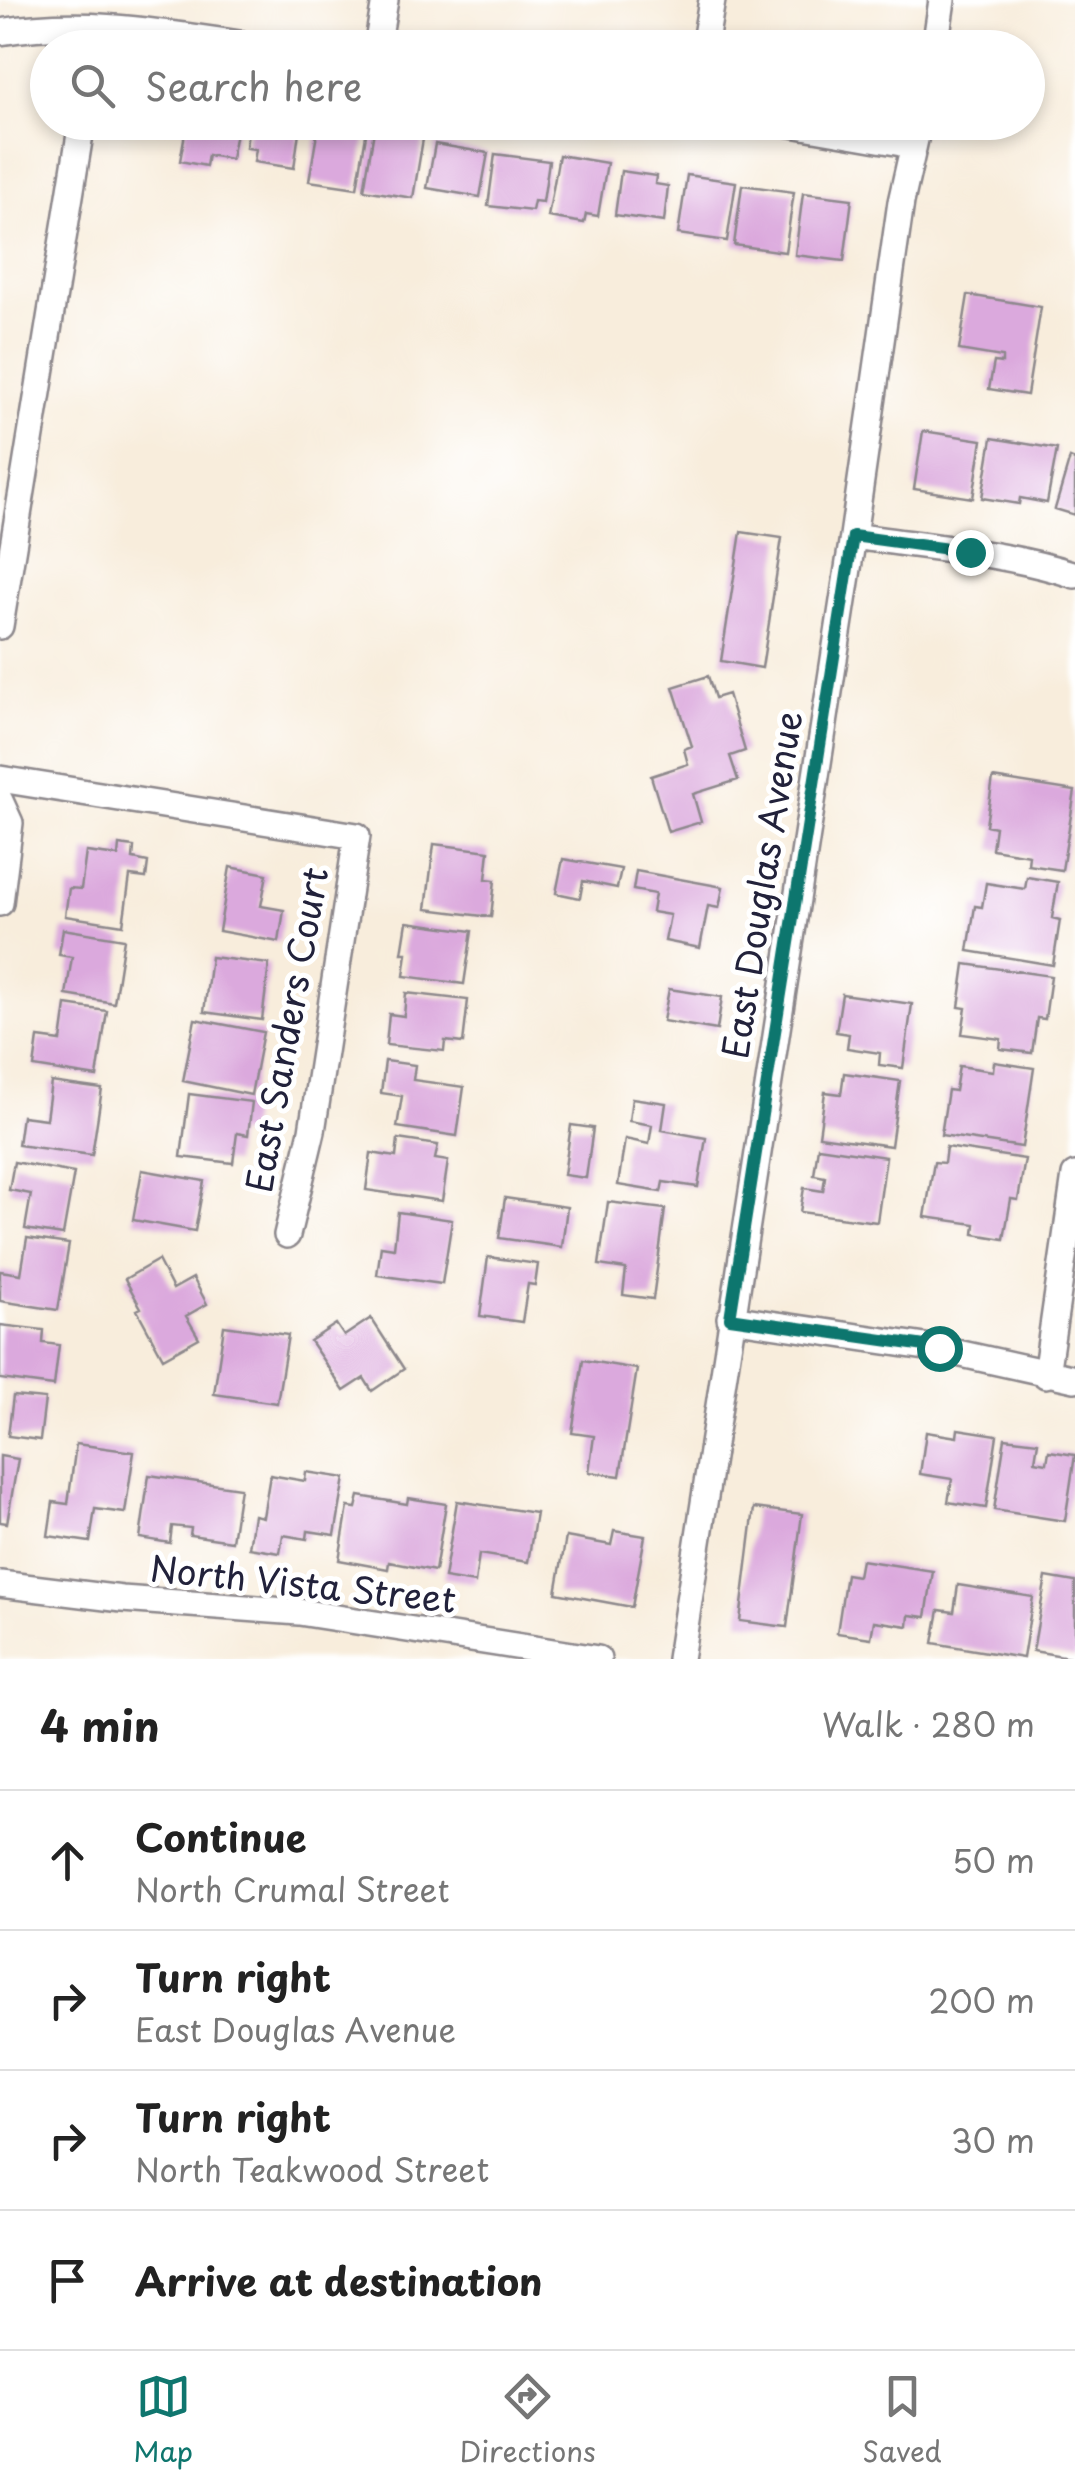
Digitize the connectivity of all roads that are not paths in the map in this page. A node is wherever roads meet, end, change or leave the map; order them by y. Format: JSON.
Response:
{"nodes":[{"id":1,"x":384,"y":0,"type":"edge"},
{"id":2,"x":712,"y":0,"type":"edge"},
{"id":3,"x":942,"y":0,"type":"edge"},
{"id":4,"x":80,"y":30,"type":"edge"},
{"id":5,"x":380,"y":30,"type":"edge"},
{"id":6,"x":707,"y":30,"type":"edge"},
{"id":7,"x":938,"y":30,"type":"edge"},
{"id":8,"x":0,"y":32,"type":"edge"},
{"id":9,"x":79,"y":140,"type":"edge"},
{"id":10,"x":915,"y":140,"type":"edge"},
{"id":11,"x":853,"y":536,"type":"junction"},
{"id":12,"x":1075,"y":574,"type":"edge"},
{"id":13,"x":0,"y":626,"type":"edge"},
{"id":14,"x":0,"y":778,"type":"edge"},
{"id":15,"x":0,"y":801,"type":"edge"},
{"id":16,"x":0,"y":903,"type":"edge"},
{"id":17,"x":1075,"y":1175,"type":"edge"},
{"id":18,"x":287,"y":1235,"type":"dead end"},
{"id":19,"x":730,"y":1318,"type":"junction"},
{"id":20,"x":1046,"y":1375,"type":"junction"},
{"id":21,"x":1075,"y":1379,"type":"edge"},
{"id":22,"x":0,"y":1584,"type":"edge"},
{"id":23,"x":598,"y":1659,"type":"edge"},
{"id":24,"x":680,"y":1659,"type":"edge"}],
"edges":[{"from":1,"to":5,"type":"street"},
{"from":2,"to":6,"type":"street"},
{"from":3,"to":7,"type":"street"},
{"from":4,"to":8,"type":"street"},
{"from":9,"to":13,"type":"street"},
{"from":10,"to":11,"type":"street","name":"East Douglas Avenue"},
{"from":11,"to":12,"type":"street"},
{"from":11,"to":19,"type":"street","name":"East Douglas Avenue"},
{"from":14,"to":18,"type":"street","name":"East Sanders Court"},
{"from":15,"to":16,"type":"street"},
{"from":17,"to":20,"type":"street"},
{"from":19,"to":20,"type":"street"},
{"from":19,"to":24,"type":"street","name":"East Douglas Avenue"},
{"from":20,"to":21,"type":"street"},
{"from":22,"to":23,"type":"street","name":"North Vista Street"}]}
